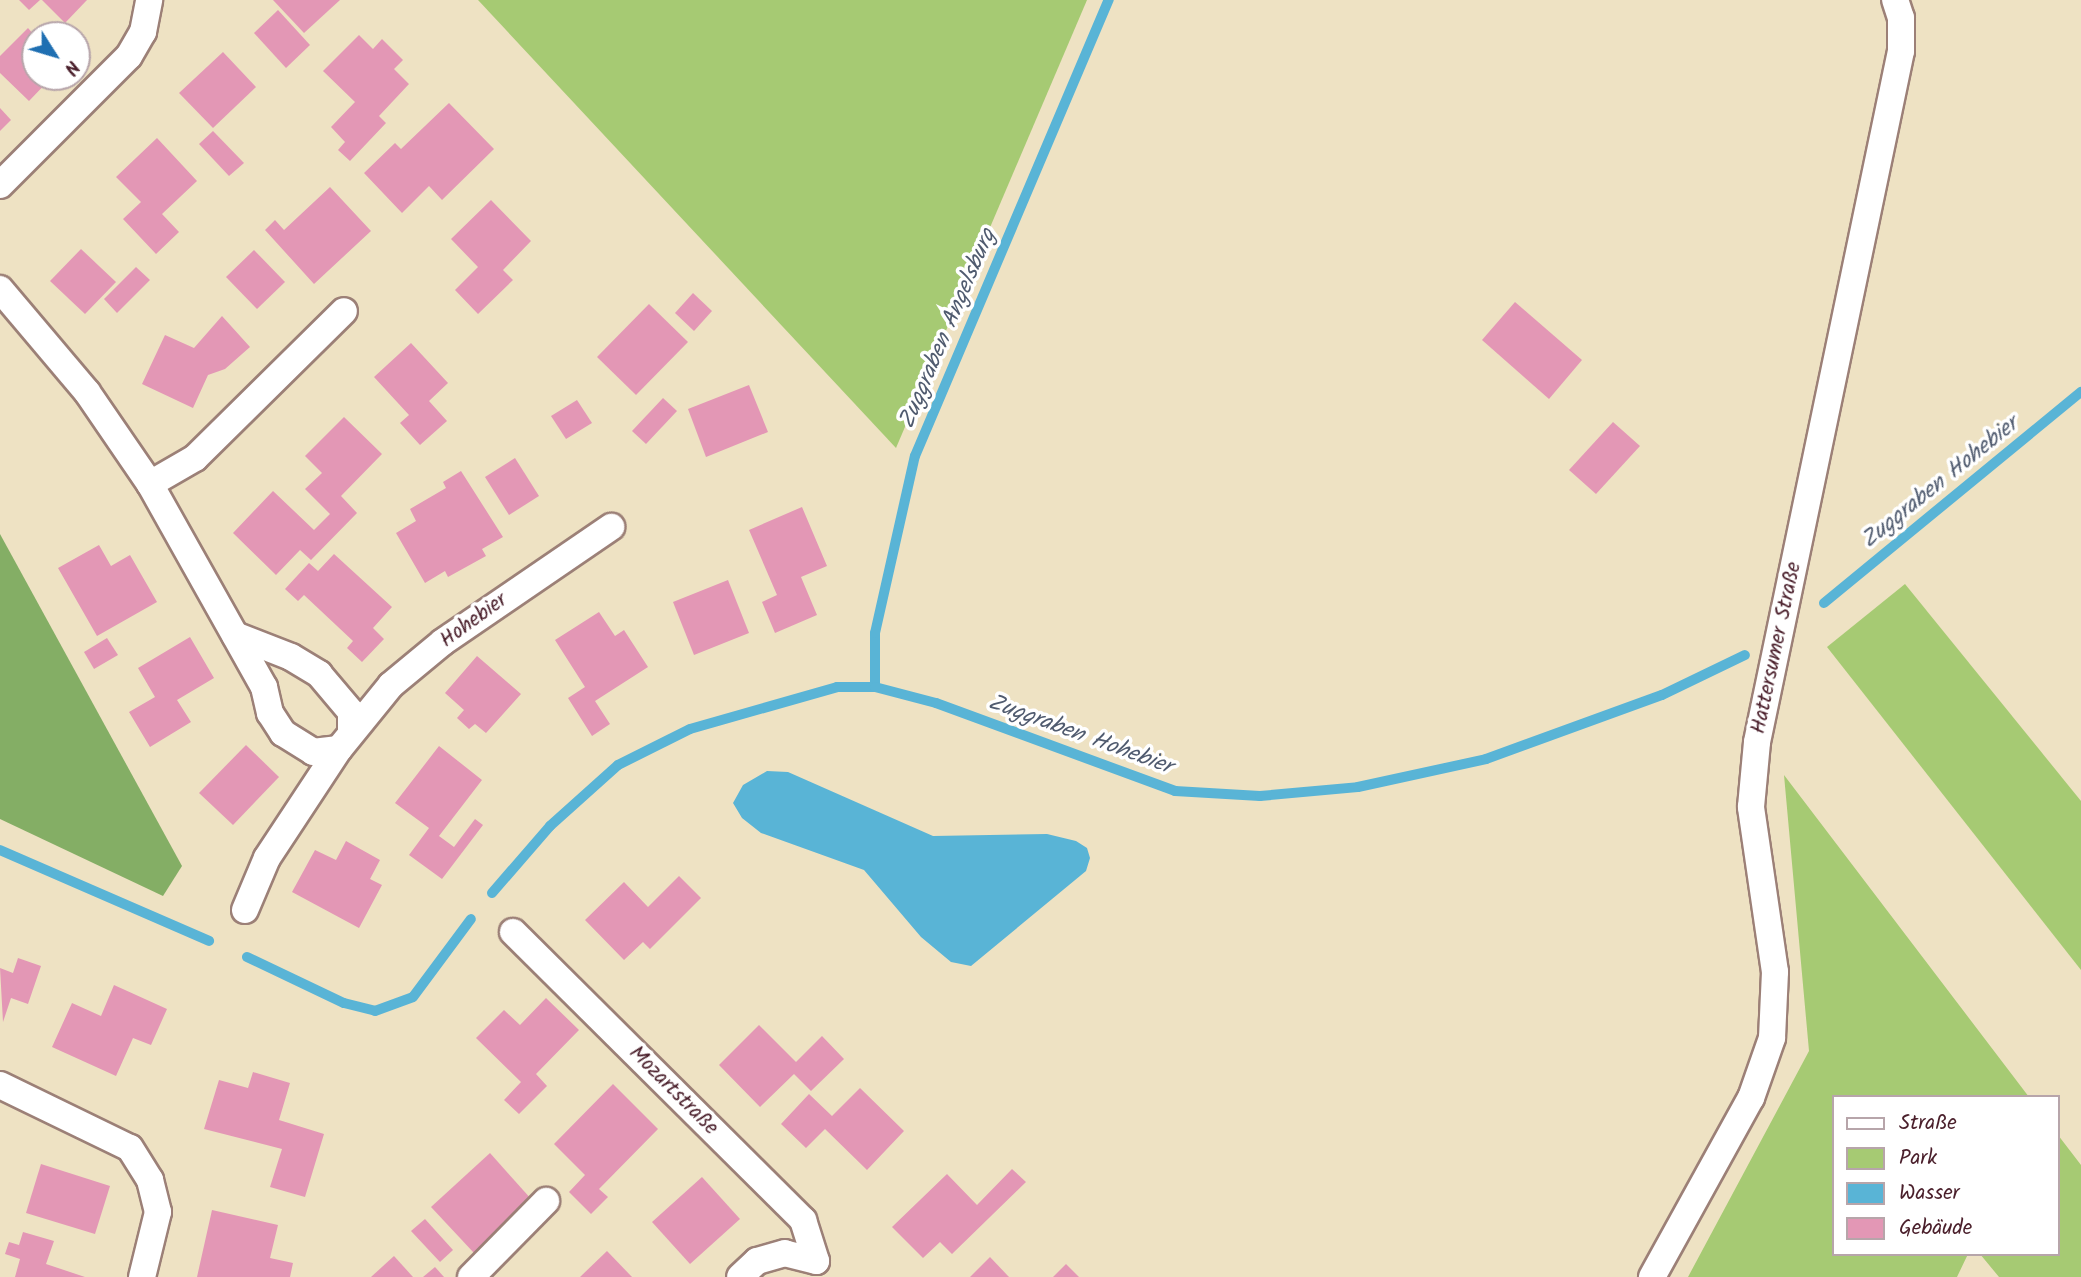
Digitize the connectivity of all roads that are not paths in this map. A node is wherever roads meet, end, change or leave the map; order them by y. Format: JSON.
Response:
{"nodes":[{"id":1,"x":149,"y":0,"type":"edge"},
{"id":2,"x":1895,"y":0,"type":"edge"},
{"id":3,"x":0,"y":186,"type":"edge"},
{"id":4,"x":0,"y":289,"type":"edge"},
{"id":5,"x":344,"y":311,"type":"dead end"},
{"id":6,"x":150,"y":484,"type":"junction"},
{"id":7,"x":611,"y":527,"type":"dead end"},
{"id":8,"x":236,"y":635,"type":"junction"},
{"id":9,"x":345,"y":740,"type":"junction"},
{"id":10,"x":245,"y":910,"type":"dead end"},
{"id":11,"x":513,"y":932,"type":"dead end"},
{"id":12,"x":0,"y":1085,"type":"edge"},
{"id":13,"x":546,"y":1201,"type":"dead end"},
{"id":14,"x":824,"y":1269,"type":"edge"},
{"id":15,"x":142,"y":1277,"type":"edge"},
{"id":16,"x":471,"y":1277,"type":"edge"},
{"id":17,"x":740,"y":1277,"type":"edge"},
{"id":18,"x":1652,"y":1277,"type":"edge"}],
"edges":[{"from":1,"to":3,"type":"street"},
{"from":2,"to":18,"type":"street","name":"Hattersumer Straße"},
{"from":4,"to":6,"type":"street"},
{"from":5,"to":6,"type":"street"},
{"from":6,"to":8,"type":"street"},
{"from":7,"to":9,"type":"street","name":"Hohebier"},
{"from":8,"to":9,"type":"street"},
{"from":8,"to":9,"type":"street"},
{"from":9,"to":10,"type":"street","name":"Hohebier"},
{"from":11,"to":14,"type":"street","name":"Mozartstraße"},
{"from":12,"to":15,"type":"street"},
{"from":13,"to":16,"type":"street"},
{"from":14,"to":17,"type":"street","name":"Mozartstraße"}]}
